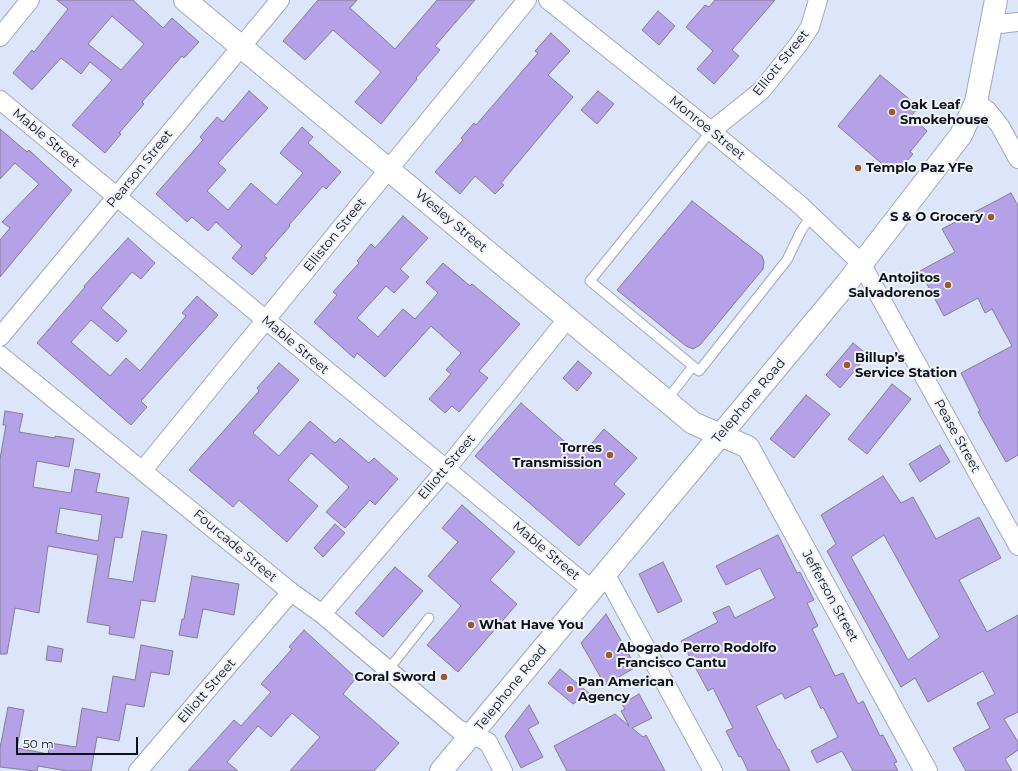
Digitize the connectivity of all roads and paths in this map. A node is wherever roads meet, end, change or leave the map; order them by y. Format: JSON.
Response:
{"nodes":[{"id":1,"x":30,"y":0,"type":"edge"},
{"id":2,"x":185,"y":0,"type":"edge"},
{"id":3,"x":280,"y":0,"type":"edge"},
{"id":4,"x":527,"y":0,"type":"edge"},
{"id":5,"x":548,"y":0,"type":"edge"},
{"id":6,"x":818,"y":0,"type":"edge"},
{"id":7,"x":996,"y":0,"type":"edge"},
{"id":8,"x":1018,"y":22,"type":"edge"},
{"id":9,"x":991,"y":25,"type":"junction"},
{"id":10,"x":0,"y":37,"type":"edge"},
{"id":11,"x":241,"y":46,"type":"junction"},
{"id":12,"x":0,"y":100,"type":"edge"},
{"id":13,"x":976,"y":102,"type":"junction"},
{"id":14,"x":711,"y":131,"type":"junction"},
{"id":15,"x":1018,"y":159,"type":"edge"},
{"id":16,"x":388,"y":169,"type":"junction"},
{"id":17,"x":118,"y":197,"type":"junction"},
{"id":18,"x":811,"y":216,"type":"junction"},
{"id":19,"x":861,"y":263,"type":"junction"},
{"id":20,"x":568,"y":318,"type":"junction"},
{"id":21,"x":265,"y":320,"type":"junction"},
{"id":22,"x":0,"y":337,"type":"edge"},
{"id":23,"x":0,"y":355,"type":"edge"},
{"id":24,"x":693,"y":366,"type":"junction"},
{"id":25,"x":666,"y":401,"type":"junction"},
{"id":26,"x":721,"y":435,"type":"junction"},
{"id":27,"x":447,"y":468,"type":"junction"},
{"id":28,"x":143,"y":470,"type":"junction"},
{"id":29,"x":1016,"y":540,"type":"edge"},
{"id":30,"x":605,"y":573,"type":"junction"},
{"id":31,"x":591,"y":589,"type":"junction"},
{"id":32,"x":291,"y":592,"type":"junction"},
{"id":33,"x":322,"y":614,"type":"junction"},
{"id":34,"x":429,"y":618,"type":"dead end"},
{"id":35,"x":388,"y":670,"type":"junction"},
{"id":36,"x":472,"y":735,"type":"junction"},
{"id":37,"x":138,"y":771,"type":"edge"},
{"id":38,"x":441,"y":771,"type":"edge"},
{"id":39,"x":503,"y":771,"type":"edge"},
{"id":40,"x":713,"y":771,"type":"edge"},
{"id":41,"x":926,"y":771,"type":"edge"}],
"edges":[{"from":1,"to":10,"type":"street"},
{"from":2,"to":11,"type":"street","name":"Wesley Street"},
{"from":3,"to":11,"type":"street","name":"Pearson Street"},
{"from":4,"to":16,"type":"street","name":"Elliston Street"},
{"from":5,"to":14,"type":"street","name":"Monroe Street"},
{"from":6,"to":14,"type":"street","name":"Elliott Street"},
{"from":7,"to":9,"type":"street","name":"Telephone Road"},
{"from":8,"to":9,"type":"street"},
{"from":9,"to":13,"type":"street","name":"Telephone Road"},
{"from":11,"to":16,"type":"street","name":"Wesley Street"},
{"from":11,"to":17,"type":"street","name":"Pearson Street"},
{"from":12,"to":17,"type":"street","name":"Mable Street"},
{"from":13,"to":15,"type":"street"},
{"from":13,"to":19,"type":"street","name":"Telephone Road"},
{"from":14,"to":18,"type":"street","name":"Monroe Street"},
{"from":14,"to":24,"type":"lane"},
{"from":16,"to":20,"type":"street","name":"Wesley Street"},
{"from":16,"to":21,"type":"street","name":"Elliston Street"},
{"from":17,"to":21,"type":"street","name":"Mable Street"},
{"from":17,"to":22,"type":"street","name":"Pearson Street"},
{"from":18,"to":19,"type":"street","name":"Monroe Street"},
{"from":18,"to":24,"type":"lane"},
{"from":19,"to":26,"type":"street","name":"Telephone Road"},
{"from":19,"to":29,"type":"street","name":"Pease Street"},
{"from":20,"to":25,"type":"street","name":"Wesley Street"},
{"from":20,"to":27,"type":"street","name":"Elliott Street"},
{"from":21,"to":27,"type":"street","name":"Mable Street"},
{"from":21,"to":28,"type":"street","name":"Elliston Street"},
{"from":23,"to":28,"type":"street","name":"Fourcade Street"},
{"from":24,"to":25,"type":"lane"},
{"from":25,"to":26,"type":"street","name":"Wesley Street"},
{"from":26,"to":30,"type":"street","name":"Telephone Road"},
{"from":26,"to":41,"type":"street","name":"Jefferson Street"},
{"from":27,"to":31,"type":"street","name":"Mable Street"},
{"from":27,"to":33,"type":"street","name":"Elliott Street"},
{"from":28,"to":32,"type":"street","name":"Fourcade Street"},
{"from":30,"to":31,"type":"street","name":"Telephone Road"},
{"from":30,"to":40,"type":"street"},
{"from":31,"to":36,"type":"street","name":"Telephone Road"},
{"from":32,"to":33,"type":"street","name":"Fourcade Street"},
{"from":32,"to":37,"type":"street","name":"Elliott Street"},
{"from":33,"to":35,"type":"street","name":"Fourcade Street"},
{"from":34,"to":35,"type":"lane"},
{"from":35,"to":36,"type":"street","name":"Fourcade Street"},
{"from":36,"to":38,"type":"street","name":"Telephone Road"},
{"from":36,"to":39,"type":"street","name":"Fourcade Street"}]}
